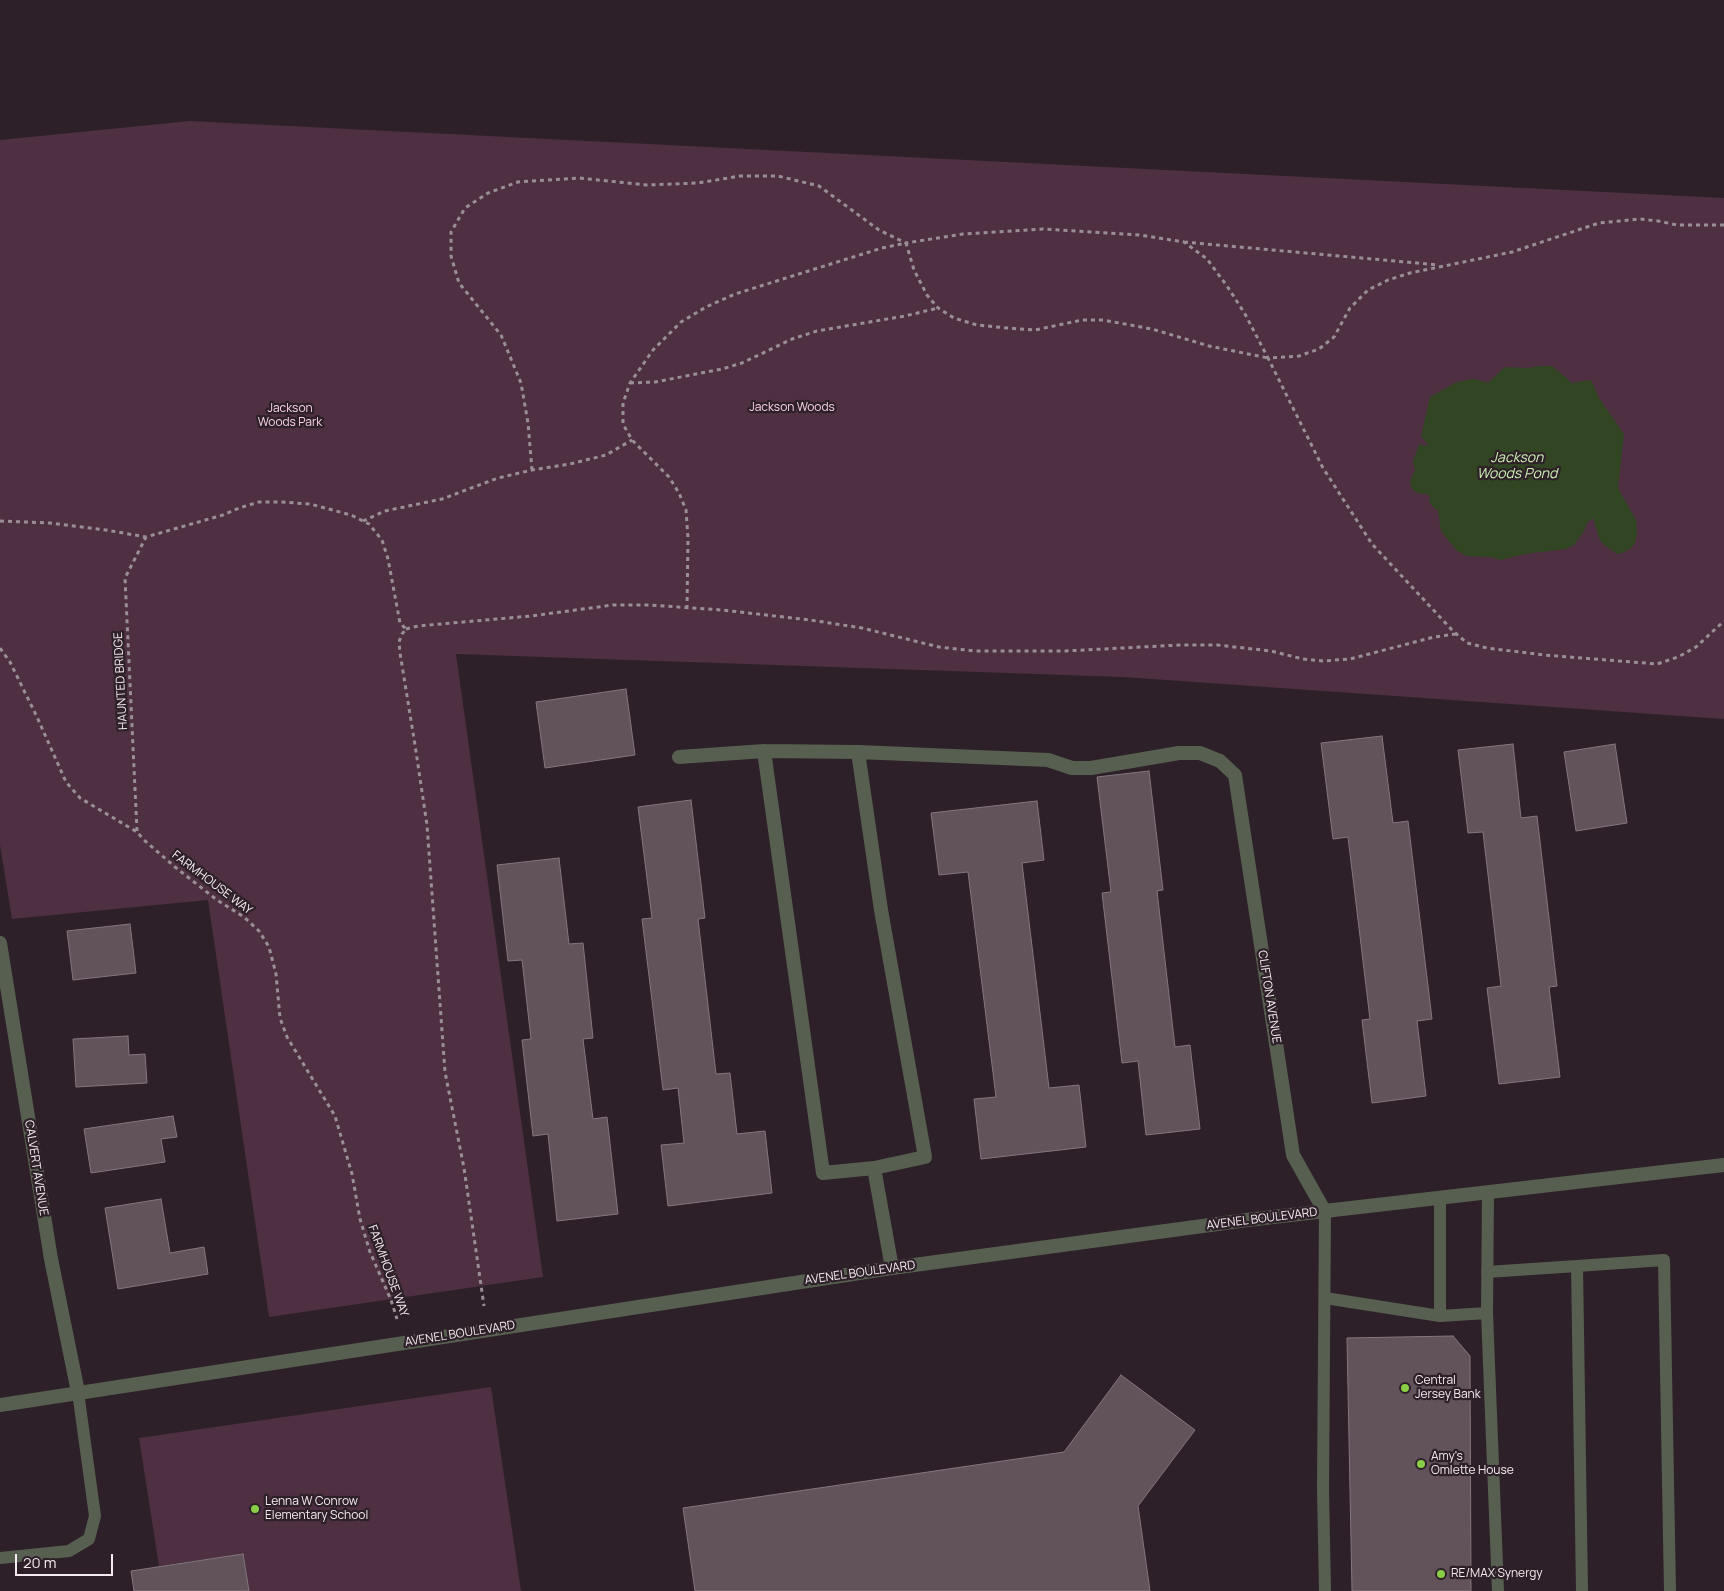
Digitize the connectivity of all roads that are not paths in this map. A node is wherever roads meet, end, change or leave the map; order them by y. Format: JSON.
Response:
{"nodes":[{"id":1,"x":764,"y":751,"type":"junction"},
{"id":2,"x":858,"y":752,"type":"junction"},
{"id":3,"x":679,"y":757,"type":"dead end"},
{"id":4,"x":0,"y":944,"type":"edge"},
{"id":5,"x":1724,"y":1165,"type":"edge"},
{"id":6,"x":874,"y":1168,"type":"junction"},
{"id":7,"x":1488,"y":1192,"type":"junction"},
{"id":8,"x":1440,"y":1197,"type":"junction"},
{"id":9,"x":1325,"y":1212,"type":"junction"},
{"id":10,"x":1577,"y":1266,"type":"junction"},
{"id":11,"x":892,"y":1268,"type":"junction"},
{"id":12,"x":1487,"y":1272,"type":"junction"},
{"id":13,"x":1325,"y":1298,"type":"junction"},
{"id":14,"x":1487,"y":1313,"type":"junction"},
{"id":15,"x":1440,"y":1316,"type":"junction"},
{"id":16,"x":78,"y":1392,"type":"junction"},
{"id":17,"x":0,"y":1404,"type":"edge"},
{"id":18,"x":0,"y":1558,"type":"edge"},
{"id":19,"x":1325,"y":1591,"type":"edge"},
{"id":20,"x":1498,"y":1591,"type":"edge"},
{"id":21,"x":1582,"y":1591,"type":"edge"},
{"id":22,"x":1670,"y":1591,"type":"edge"}],
"edges":[{"from":1,"to":2,"type":"street"},
{"from":1,"to":3,"type":"street"},
{"from":1,"to":6,"type":"street"},
{"from":2,"to":6,"type":"street"},
{"from":2,"to":9,"type":"street","name":"CLIFTON AVENUE"},
{"from":4,"to":16,"type":"street","name":"CALVERT AVENUE"},
{"from":5,"to":7,"type":"street","name":"AVENEL BOULEVARD"},
{"from":6,"to":11,"type":"street"},
{"from":7,"to":8,"type":"street","name":"AVENEL BOULEVARD"},
{"from":7,"to":12,"type":"lane"},
{"from":8,"to":9,"type":"street","name":"AVENEL BOULEVARD"},
{"from":8,"to":15,"type":"lane"},
{"from":9,"to":11,"type":"street","name":"AVENEL BOULEVARD"},
{"from":9,"to":13,"type":"lane"},
{"from":10,"to":12,"type":"lane"},
{"from":10,"to":21,"type":"lane"},
{"from":10,"to":22,"type":"lane"},
{"from":11,"to":16,"type":"street","name":"AVENEL BOULEVARD"},
{"from":12,"to":14,"type":"lane"},
{"from":13,"to":15,"type":"lane"},
{"from":13,"to":19,"type":"lane"},
{"from":14,"to":15,"type":"lane"},
{"from":14,"to":20,"type":"lane"},
{"from":16,"to":17,"type":"street","name":"AVENEL BOULEVARD"},
{"from":16,"to":18,"type":"lane"}]}
